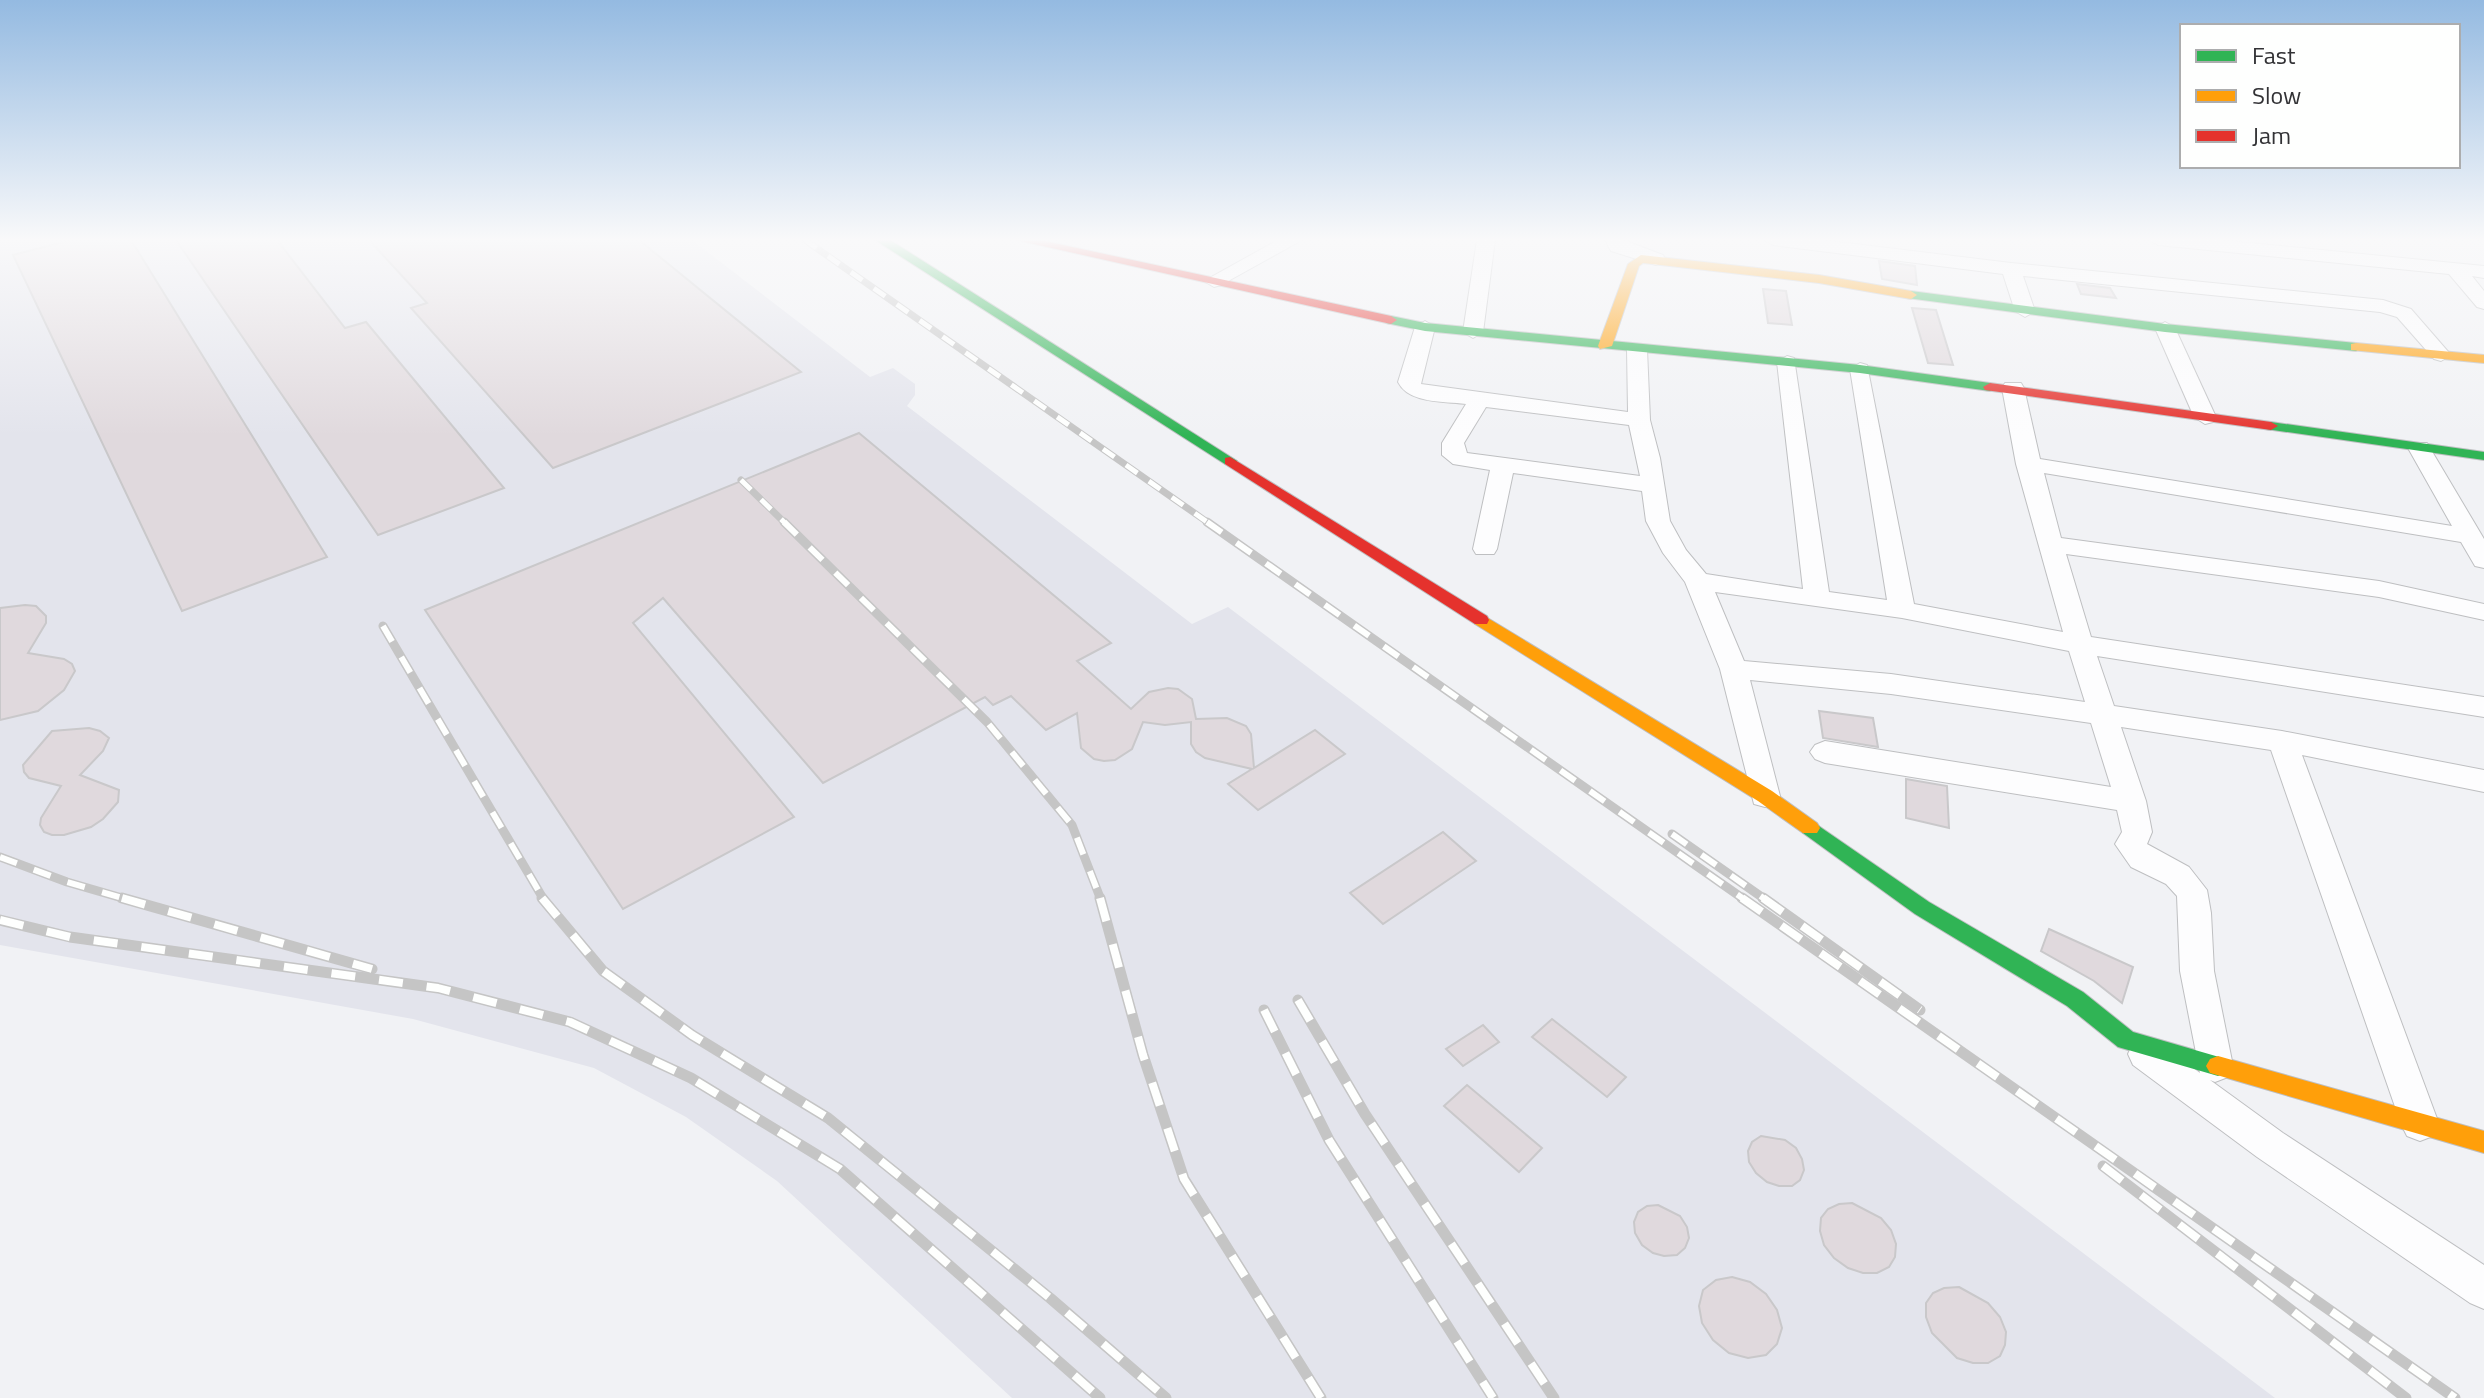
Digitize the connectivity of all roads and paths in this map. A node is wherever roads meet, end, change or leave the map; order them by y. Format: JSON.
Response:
{"nodes":[{"id":1,"x":984,"y":305,"type":"edge"},
{"id":2,"x":1325,"y":305,"type":"edge"},
{"id":3,"x":1477,"y":305,"type":"edge"},
{"id":4,"x":1619,"y":305,"type":"edge"},
{"id":5,"x":1978,"y":305,"type":"edge"},
{"id":6,"x":2023,"y":305,"type":"edge"},
{"id":7,"x":2369,"y":305,"type":"edge"},
{"id":8,"x":2025,"y":311,"type":"junction"},
{"id":9,"x":1425,"y":327,"type":"junction"},
{"id":10,"x":2165,"y":328,"type":"junction"},
{"id":11,"x":1473,"y":332,"type":"junction"},
{"id":12,"x":1605,"y":346,"type":"junction"},
{"id":13,"x":1637,"y":349,"type":"junction"},
{"id":14,"x":2441,"y":355,"type":"junction"},
{"id":15,"x":2484,"y":359,"type":"edge"},
{"id":16,"x":1787,"y":362,"type":"junction"},
{"id":17,"x":1860,"y":369,"type":"junction"},
{"id":18,"x":2013,"y":388,"type":"junction"},
{"id":19,"x":1479,"y":400,"type":"junction"},
{"id":20,"x":2205,"y":417,"type":"junction"},
{"id":21,"x":1639,"y":420,"type":"junction"},
{"id":22,"x":2419,"y":448,"type":"junction"},
{"id":23,"x":2484,"y":456,"type":"edge"},
{"id":24,"x":2028,"y":464,"type":"junction"},
{"id":25,"x":1503,"y":465,"type":"junction"},
{"id":26,"x":1652,"y":485,"type":"junction"},
{"id":27,"x":2470,"y":536,"type":"junction"},
{"id":28,"x":2051,"y":544,"type":"junction"},
{"id":29,"x":1485,"y":549,"type":"dead end"},
{"id":30,"x":2484,"y":560,"type":"edge"},
{"id":31,"x":1697,"y":580,"type":"junction"},
{"id":32,"x":1817,"y":597,"type":"junction"},
{"id":33,"x":1902,"y":610,"type":"junction"},
{"id":34,"x":2484,"y":612,"type":"edge"},
{"id":35,"x":2080,"y":644,"type":"junction"},
{"id":36,"x":1734,"y":669,"type":"junction"},
{"id":37,"x":2484,"y":707,"type":"edge"},
{"id":38,"x":2102,"y":714,"type":"junction"},
{"id":39,"x":2282,"y":741,"type":"junction"},
{"id":40,"x":1825,"y":752,"type":"dead end"},
{"id":41,"x":2484,"y":781,"type":"edge"},
{"id":42,"x":1765,"y":796,"type":"junction"},
{"id":43,"x":2131,"y":801,"type":"junction"},
{"id":44,"x":2126,"y":1040,"type":"junction"},
{"id":45,"x":2215,"y":1066,"type":"junction"},
{"id":46,"x":2420,"y":1124,"type":"junction"},
{"id":47,"x":2484,"y":1142,"type":"edge"},
{"id":48,"x":2484,"y":1289,"type":"edge"}],
"edges":[{"from":1,"to":42,"type":"street"},
{"from":2,"to":9,"type":"street"},
{"from":3,"to":11,"type":"street"},
{"from":4,"to":12,"type":"street"},
{"from":5,"to":8,"type":"street"},
{"from":6,"to":8,"type":"street"},
{"from":7,"to":14,"type":"street"},
{"from":8,"to":10,"type":"street"},
{"from":9,"to":11,"type":"street"},
{"from":9,"to":19,"type":"street"},
{"from":10,"to":14,"type":"street"},
{"from":10,"to":20,"type":"street"},
{"from":11,"to":12,"type":"street"},
{"from":12,"to":13,"type":"street"},
{"from":13,"to":16,"type":"street"},
{"from":13,"to":21,"type":"street"},
{"from":14,"to":15,"type":"street"},
{"from":16,"to":17,"type":"street"},
{"from":16,"to":32,"type":"street"},
{"from":17,"to":18,"type":"street"},
{"from":17,"to":33,"type":"street"},
{"from":18,"to":20,"type":"street"},
{"from":18,"to":24,"type":"street"},
{"from":19,"to":21,"type":"street"},
{"from":19,"to":25,"type":"street"},
{"from":20,"to":22,"type":"street"},
{"from":21,"to":26,"type":"street"},
{"from":22,"to":23,"type":"street"},
{"from":22,"to":27,"type":"street"},
{"from":24,"to":27,"type":"street"},
{"from":24,"to":28,"type":"street"},
{"from":25,"to":26,"type":"street"},
{"from":25,"to":29,"type":"street"},
{"from":26,"to":31,"type":"street"},
{"from":27,"to":30,"type":"street"},
{"from":28,"to":34,"type":"street"},
{"from":28,"to":35,"type":"street"},
{"from":31,"to":32,"type":"street"},
{"from":31,"to":36,"type":"street"},
{"from":32,"to":33,"type":"street"},
{"from":33,"to":35,"type":"street"},
{"from":35,"to":37,"type":"street"},
{"from":35,"to":38,"type":"street"},
{"from":36,"to":38,"type":"street"},
{"from":36,"to":42,"type":"street"},
{"from":38,"to":39,"type":"street"},
{"from":38,"to":43,"type":"street"},
{"from":39,"to":41,"type":"street"},
{"from":39,"to":46,"type":"street"},
{"from":40,"to":43,"type":"street"},
{"from":42,"to":44,"type":"street"},
{"from":43,"to":45,"type":"street"},
{"from":44,"to":45,"type":"street"},
{"from":44,"to":48,"type":"street"},
{"from":45,"to":46,"type":"street"},
{"from":46,"to":47,"type":"street"}]}
